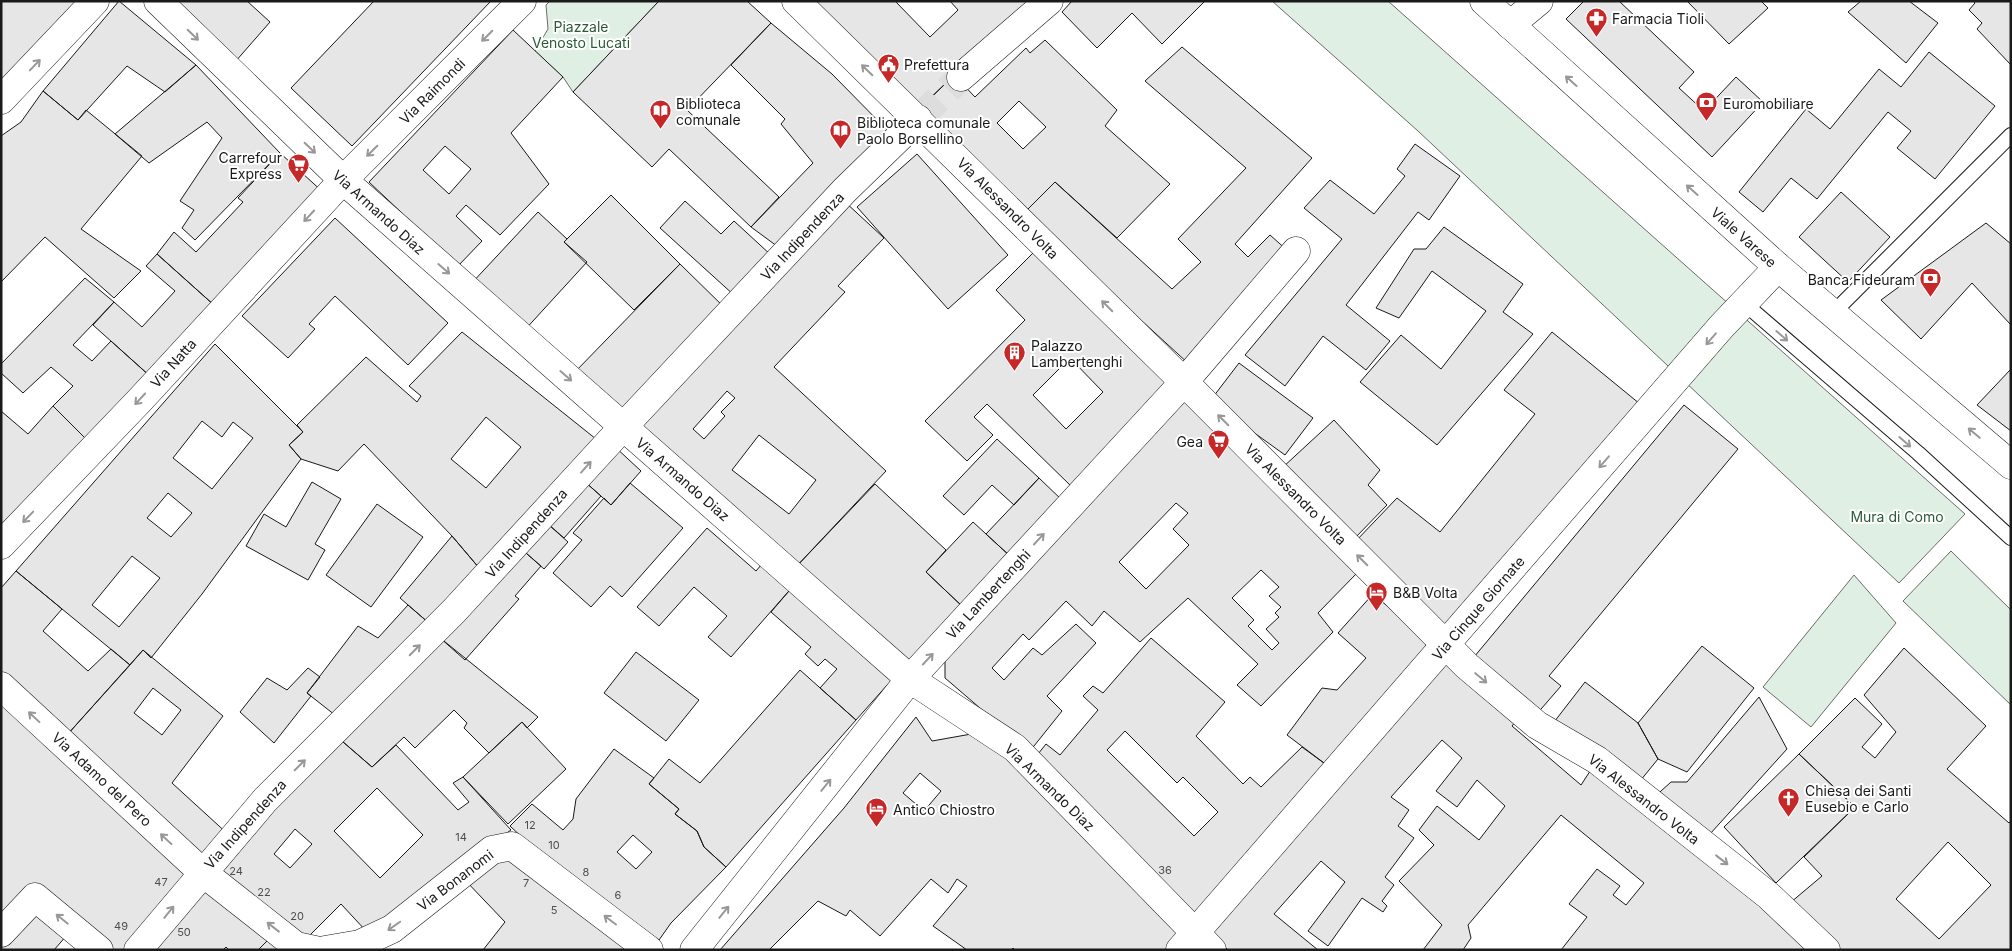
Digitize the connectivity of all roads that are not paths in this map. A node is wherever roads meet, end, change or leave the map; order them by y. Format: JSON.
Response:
{"nodes":[{"id":1,"x":95,"y":1,"type":"edge"},
{"id":2,"x":158,"y":1,"type":"edge"},
{"id":3,"x":522,"y":1,"type":"edge"},
{"id":4,"x":796,"y":1,"type":"edge"},
{"id":5,"x":1049,"y":1,"type":"edge"},
{"id":6,"x":1484,"y":1,"type":"edge"},
{"id":7,"x":1539,"y":1,"type":"edge"},
{"id":8,"x":1510,"y":25,"type":"junction"},
{"id":9,"x":961,"y":77,"type":"tunnel mouth"},
{"id":10,"x":1,"y":100,"type":"edge"},
{"id":11,"x":918,"y":119,"type":"junction"},
{"id":12,"x":2011,"y":135,"type":"edge"},
{"id":13,"x":343,"y":180,"type":"junction"},
{"id":14,"x":1296,"y":251,"type":"dead end"},
{"id":15,"x":1778,"y":268,"type":"junction"},
{"id":16,"x":1745,"y":304,"type":"junction"},
{"id":17,"x":1832,"y":314,"type":"junction"},
{"id":18,"x":1184,"y":382,"type":"junction"},
{"id":19,"x":623,"y":427,"type":"junction"},
{"id":20,"x":2011,"y":465,"type":"edge"},
{"id":21,"x":2011,"y":538,"type":"edge"},
{"id":22,"x":1,"y":545,"type":"edge"},
{"id":23,"x":1446,"y":644,"type":"junction"},
{"id":24,"x":910,"y":679,"type":"junction"},
{"id":25,"x":1,"y":686,"type":"edge"},
{"id":26,"x":202,"y":872,"type":"junction"},
{"id":27,"x":1,"y":933,"type":"edge"},
{"id":28,"x":1196,"y":944,"type":"edge"},
{"id":29,"x":99,"y":950,"type":"edge"},
{"id":30,"x":138,"y":950,"type":"edge"},
{"id":31,"x":315,"y":950,"type":"edge"},
{"id":32,"x":325,"y":950,"type":"edge"},
{"id":33,"x":649,"y":950,"type":"edge"},
{"id":34,"x":694,"y":950,"type":"edge"},
{"id":35,"x":1826,"y":950,"type":"edge"}],
"edges":[{"from":10,"to":1,"type":"street","one_way":true},
{"from":2,"to":13,"type":"street","name":"Via Armando Diaz","one_way":true},
{"from":3,"to":13,"type":"street","name":"Via Raimondi","one_way":true},
{"from":11,"to":4,"type":"street","name":"Via Alessandro Volta","one_way":true},
{"from":5,"to":9,"type":"street"},
{"from":6,"to":8,"type":"street","name":"Viale Varese"},
{"from":7,"to":8,"type":"street"},
{"from":15,"to":8,"type":"street","name":"Viale Varese","one_way":true},
{"from":18,"to":11,"type":"street","name":"Via Alessandro Volta","one_way":true},
{"from":11,"to":19,"type":"street","name":"Via Indipendenza"},
{"from":12,"to":17,"type":"lane"},
{"from":13,"to":19,"type":"street","name":"Via Armando Diaz","one_way":true},
{"from":13,"to":22,"type":"street","name":"Via Natta","one_way":true},
{"from":14,"to":18,"type":"street","name":"Via Lambertenghi"},
{"from":15,"to":16,"type":"street","name":"Via Cinque Giornate"},
{"from":15,"to":17,"type":"street","name":"Viale Varese"},
{"from":16,"to":21,"type":"lane","one_way":true},
{"from":16,"to":23,"type":"street","name":"Via Cinque Giornate","one_way":true},
{"from":20,"to":17,"type":"street","name":"Viale Varese","one_way":true},
{"from":23,"to":18,"type":"street","name":"Via Alessandro Volta","one_way":true},
{"from":24,"to":18,"type":"street","name":"Via Lambertenghi","one_way":true},
{"from":19,"to":24,"type":"street","name":"Via Armando Diaz"},
{"from":26,"to":19,"type":"street","name":"Via Indipendenza","one_way":true},
{"from":23,"to":28,"type":"street","name":"Via Cinque Giornate"},
{"from":23,"to":35,"type":"street","name":"Via Alessandro Volta","one_way":true},
{"from":24,"to":28,"type":"street","name":"Via Armando Diaz"},
{"from":34,"to":24,"type":"street","name":"Via Lambertenghi","one_way":true},
{"from":26,"to":25,"type":"street","name":"Via Adamo del Pero","one_way":true},
{"from":30,"to":26,"type":"street","name":"Via Indipendenza","one_way":true},
{"from":31,"to":26,"type":"street","one_way":true},
{"from":29,"to":27,"type":"street","one_way":true},
{"from":33,"to":32,"type":"street","name":"Via Bonanomi","one_way":true}]}
